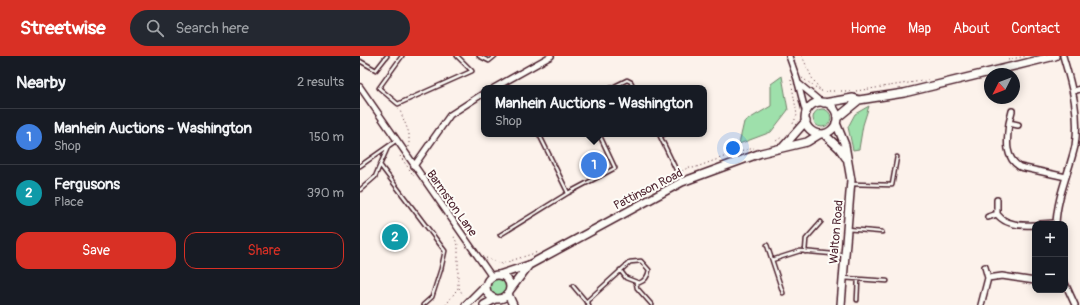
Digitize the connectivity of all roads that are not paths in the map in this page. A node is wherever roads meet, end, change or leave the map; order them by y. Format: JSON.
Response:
{"nodes":[{"id":1,"x":386,"y":56,"type":"edge"},
{"id":2,"x":402,"y":56,"type":"edge"},
{"id":3,"x":457,"y":56,"type":"edge"},
{"id":4,"x":480,"y":56,"type":"edge"},
{"id":5,"x":495,"y":56,"type":"edge"},
{"id":6,"x":551,"y":56,"type":"edge"},
{"id":7,"x":789,"y":56,"type":"edge"},
{"id":8,"x":1055,"y":56,"type":"edge"},
{"id":9,"x":1063,"y":56,"type":"edge"},
{"id":10,"x":360,"y":61,"type":"edge"},
{"id":11,"x":798,"y":81,"type":"junction"},
{"id":12,"x":499,"y":85,"type":"edge"},
{"id":13,"x":617,"y":85,"type":"edge"},
{"id":14,"x":632,"y":85,"type":"edge"},
{"id":15,"x":1080,"y":89,"type":"edge"},
{"id":16,"x":361,"y":91,"type":"edge"},
{"id":17,"x":1074,"y":91,"type":"junction"},
{"id":18,"x":481,"y":96,"type":"edge"},
{"id":19,"x":859,"y":100,"type":"junction"},
{"id":20,"x":823,"y":103,"type":"junction"},
{"id":21,"x":1012,"y":111,"type":"dead end"},
{"id":22,"x":806,"y":118,"type":"junction"},
{"id":23,"x":836,"y":121,"type":"junction"},
{"id":24,"x":1009,"y":123,"type":"junction"},
{"id":25,"x":1018,"y":125,"type":"dead end"},
{"id":26,"x":1078,"y":130,"type":"edge"},
{"id":27,"x":822,"y":134,"type":"junction"},
{"id":28,"x":540,"y":137,"type":"edge"},
{"id":29,"x":600,"y":137,"type":"edge"},
{"id":30,"x":660,"y":137,"type":"edge"},
{"id":31,"x":398,"y":140,"type":"junction"},
{"id":32,"x":388,"y":147,"type":"junction"},
{"id":33,"x":783,"y":147,"type":"junction"},
{"id":34,"x":897,"y":157,"type":"dead end"},
{"id":35,"x":847,"y":160,"type":"junction"},
{"id":36,"x":380,"y":165,"type":"junction"},
{"id":37,"x":360,"y":166,"type":"edge"},
{"id":38,"x":414,"y":166,"type":"junction"},
{"id":39,"x":1066,"y":177,"type":"junction"},
{"id":40,"x":682,"y":182,"type":"junction"},
{"id":41,"x":851,"y":184,"type":"junction"},
{"id":42,"x":360,"y":190,"type":"edge"},
{"id":43,"x":568,"y":193,"type":"junction"},
{"id":44,"x":997,"y":200,"type":"dead end"},
{"id":45,"x":997,"y":214,"type":"junction"},
{"id":46,"x":988,"y":217,"type":"dead end"},
{"id":47,"x":1056,"y":221,"type":"edge"},
{"id":48,"x":821,"y":222,"type":"dead end"},
{"id":49,"x":1032,"y":225,"type":"edge"},
{"id":50,"x":847,"y":229,"type":"junction"},
{"id":51,"x":882,"y":232,"type":"dead end"},
{"id":52,"x":500,"y":235,"type":"dead end"},
{"id":53,"x":767,"y":245,"type":"dead end"},
{"id":54,"x":805,"y":252,"type":"junction"},
{"id":55,"x":845,"y":255,"type":"junction"},
{"id":56,"x":772,"y":260,"type":"junction"},
{"id":57,"x":529,"y":265,"type":"junction"},
{"id":58,"x":985,"y":267,"type":"dead end"},
{"id":59,"x":620,"y":270,"type":"junction"},
{"id":60,"x":496,"y":276,"type":"junction"},
{"id":61,"x":843,"y":278,"type":"junction"},
{"id":62,"x":988,"y":278,"type":"junction"},
{"id":63,"x":858,"y":279,"type":"junction"},
{"id":64,"x":887,"y":281,"type":"dead end"},
{"id":65,"x":1032,"y":281,"type":"edge"},
{"id":66,"x":636,"y":283,"type":"junction"},
{"id":67,"x":486,"y":285,"type":"junction"},
{"id":68,"x":573,"y":286,"type":"dead end"},
{"id":69,"x":1068,"y":290,"type":"edge"},
{"id":70,"x":509,"y":292,"type":"junction"},
{"id":71,"x":783,"y":293,"type":"dead end"},
{"id":72,"x":497,"y":299,"type":"junction"},
{"id":73,"x":857,"y":300,"type":"dead end"},
{"id":74,"x":586,"y":302,"type":"junction"},
{"id":75,"x":423,"y":305,"type":"edge"},
{"id":76,"x":466,"y":305,"type":"edge"},
{"id":77,"x":484,"y":305,"type":"edge"},
{"id":78,"x":507,"y":305,"type":"edge"},
{"id":79,"x":513,"y":305,"type":"edge"},
{"id":80,"x":589,"y":305,"type":"edge"},
{"id":81,"x":652,"y":305,"type":"edge"},
{"id":82,"x":841,"y":305,"type":"edge"},
{"id":83,"x":981,"y":305,"type":"edge"},
{"id":84,"x":1075,"y":305,"type":"edge"}],
"edges":[{"from":1,"to":10,"type":"lane"},
{"from":2,"to":3,"type":"lane"},
{"from":4,"to":5,"type":"lane"},
{"from":6,"to":12,"type":"street"},
{"from":7,"to":11,"type":"street"},
{"from":8,"to":19,"type":"street"},
{"from":9,"to":17,"type":"street"},
{"from":11,"to":20,"type":"street"},
{"from":11,"to":22,"type":"street"},
{"from":13,"to":14,"type":"lane"},
{"from":15,"to":17,"type":"street"},
{"from":16,"to":31,"type":"street"},
{"from":17,"to":26,"type":"street"},
{"from":18,"to":38,"type":"street","name":"Barmston Lane"},
{"from":19,"to":20,"type":"street"},
{"from":19,"to":23,"type":"street"},
{"from":20,"to":22,"type":"street"},
{"from":20,"to":23,"type":"street"},
{"from":21,"to":24,"type":"street"},
{"from":22,"to":27,"type":"street"},
{"from":22,"to":33,"type":"street"},
{"from":23,"to":27,"type":"street"},
{"from":23,"to":35,"type":"street","name":"Walton Road"},
{"from":24,"to":25,"type":"street"},
{"from":24,"to":39,"type":"street"},
{"from":26,"to":39,"type":"street"},
{"from":27,"to":33,"type":"street","name":"Pattinson Road"},
{"from":27,"to":35,"type":"street","name":"Walton Road"},
{"from":28,"to":43,"type":"lane"},
{"from":29,"to":43,"type":"lane"},
{"from":30,"to":40,"type":"lane"},
{"from":31,"to":32,"type":"lane"},
{"from":31,"to":38,"type":"street"},
{"from":32,"to":36,"type":"lane"},
{"from":32,"to":37,"type":"lane"},
{"from":33,"to":40,"type":"street","name":"Pattinson Road"},
{"from":34,"to":41,"type":"lane"},
{"from":35,"to":41,"type":"street","name":"Walton Road"},
{"from":36,"to":42,"type":"lane"},
{"from":36,"to":75,"type":"lane"},
{"from":38,"to":60,"type":"street","name":"Barmston Lane"},
{"from":39,"to":47,"type":"street"},
{"from":40,"to":57,"type":"street","name":"Pattinson Road"},
{"from":41,"to":50,"type":"street","name":"Walton Road"},
{"from":43,"to":52,"type":"lane"},
{"from":44,"to":45,"type":"street"},
{"from":45,"to":46,"type":"street"},
{"from":45,"to":49,"type":"street"},
{"from":48,"to":54,"type":"lane"},
{"from":50,"to":51,"type":"lane"},
{"from":50,"to":55,"type":"street","name":"Walton Road"},
{"from":53,"to":56,"type":"lane"},
{"from":54,"to":55,"type":"lane"},
{"from":54,"to":56,"type":"lane"},
{"from":55,"to":61,"type":"street","name":"Walton Road"},
{"from":56,"to":71,"type":"lane"},
{"from":57,"to":60,"type":"street","name":"Pattinson Road"},
{"from":57,"to":70,"type":"street","name":"Pattinson Road"},
{"from":58,"to":62,"type":"street"},
{"from":59,"to":66,"type":"lane"},
{"from":59,"to":66,"type":"lane"},
{"from":59,"to":74,"type":"lane"},
{"from":60,"to":67,"type":"street"},
{"from":60,"to":70,"type":"street"},
{"from":61,"to":63,"type":"lane"},
{"from":61,"to":82,"type":"street","name":"Walton Road"},
{"from":62,"to":65,"type":"street"},
{"from":62,"to":83,"type":"street"},
{"from":63,"to":64,"type":"lane"},
{"from":63,"to":73,"type":"lane"},
{"from":66,"to":81,"type":"lane"},
{"from":67,"to":72,"type":"street"},
{"from":67,"to":76,"type":"street"},
{"from":68,"to":74,"type":"lane"},
{"from":69,"to":84,"type":"street"},
{"from":70,"to":72,"type":"street"},
{"from":70,"to":79,"type":"street"},
{"from":72,"to":77,"type":"street"},
{"from":72,"to":78,"type":"street"},
{"from":74,"to":80,"type":"lane"}]}
